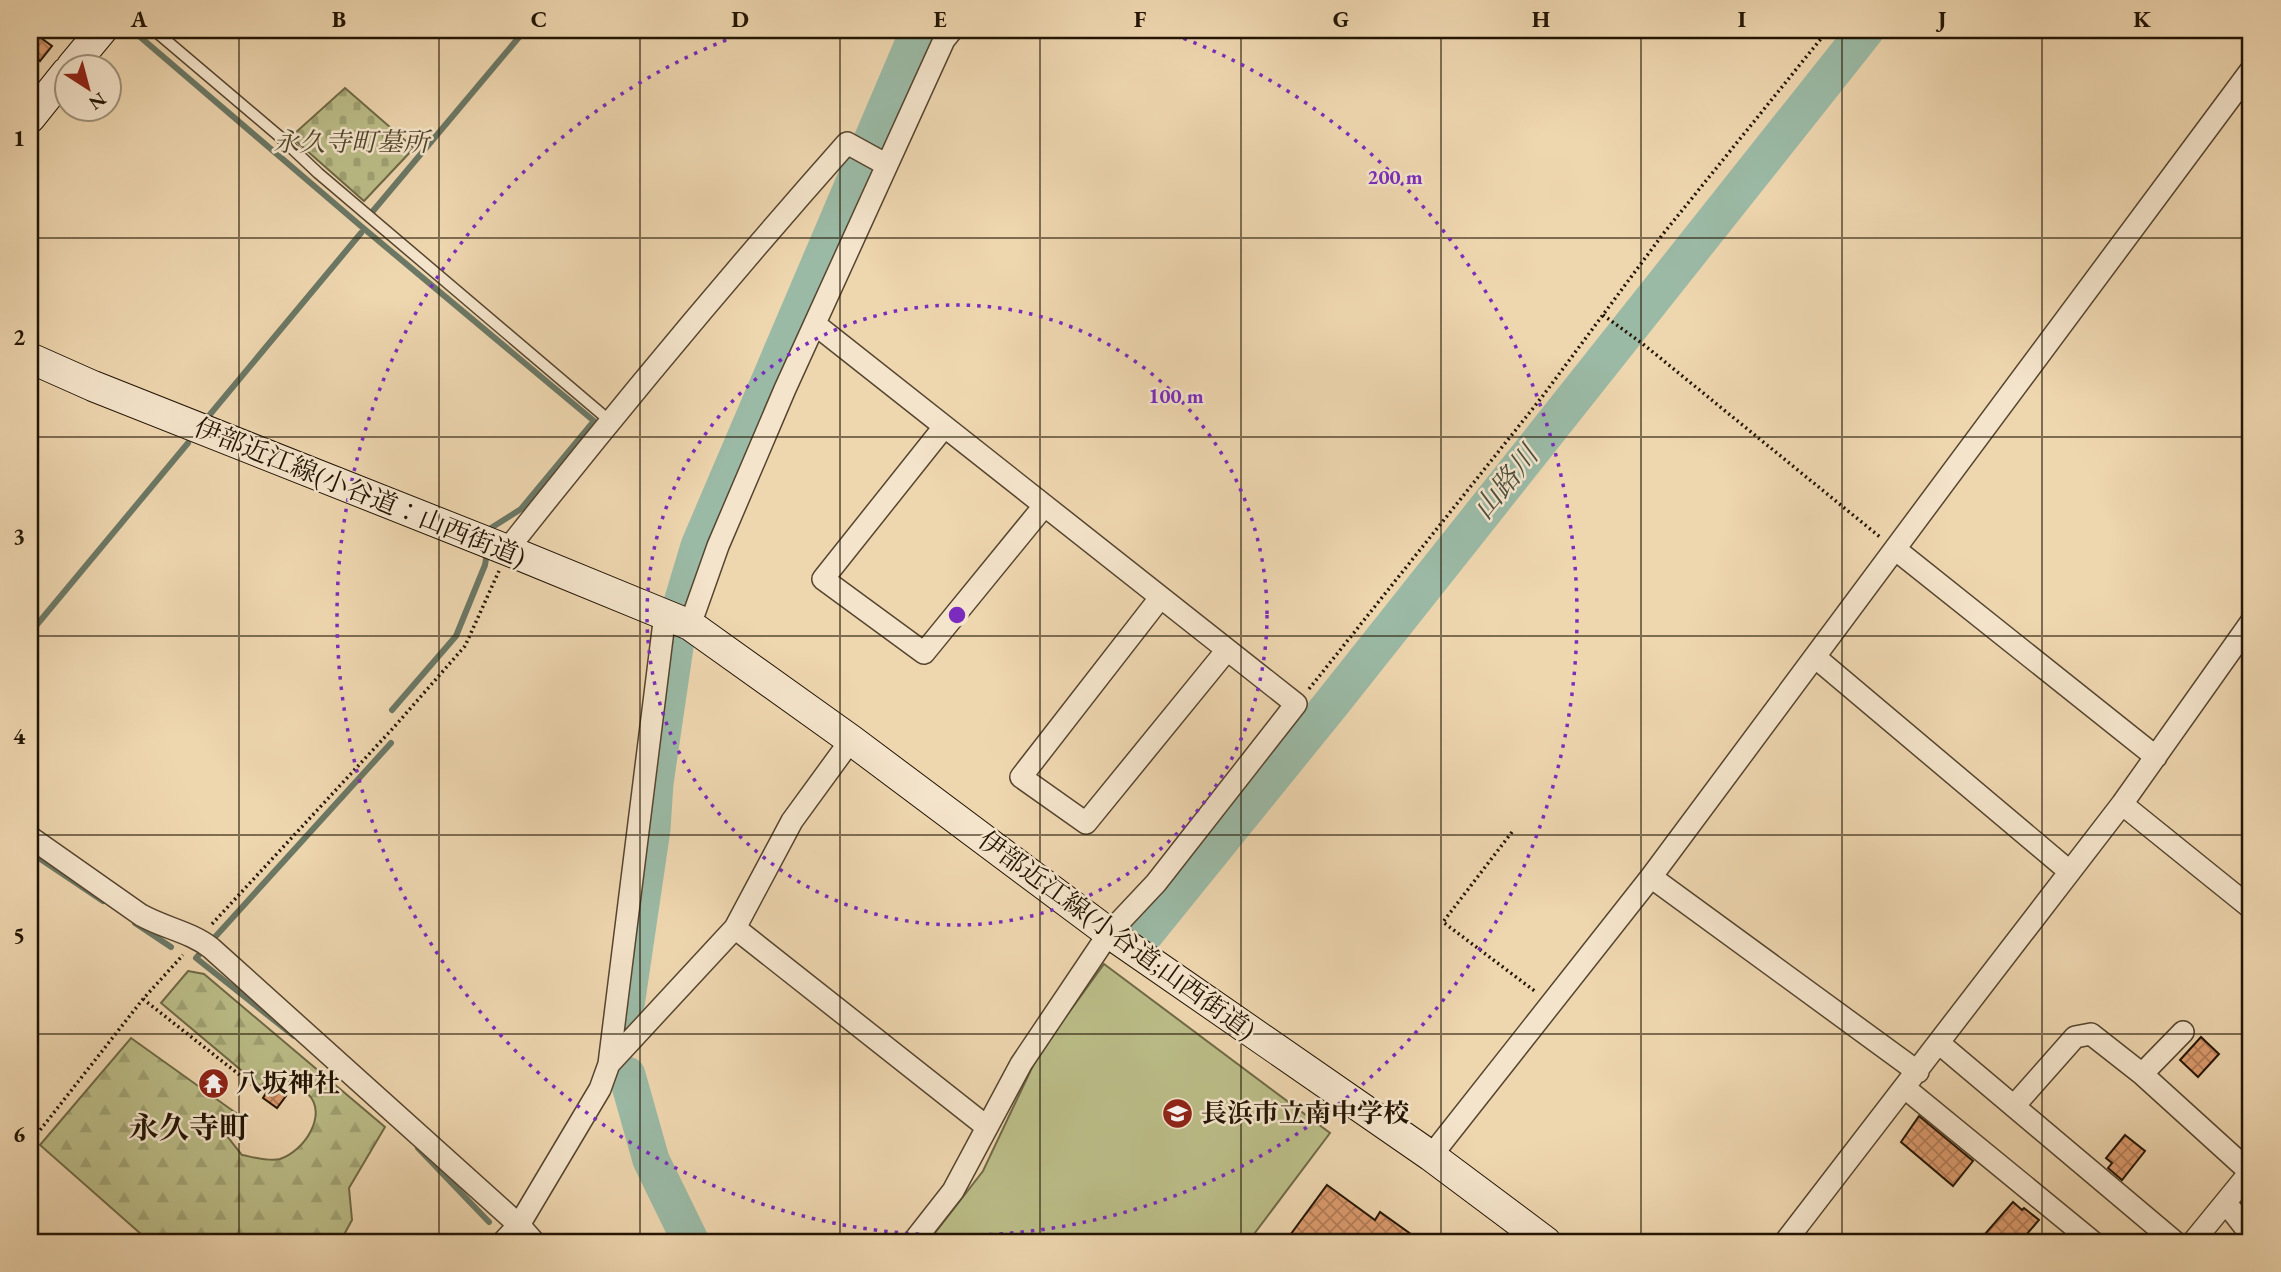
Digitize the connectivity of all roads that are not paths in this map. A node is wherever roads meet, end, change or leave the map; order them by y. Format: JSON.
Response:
{"nodes":[{"id":1,"x":102,"y":30,"type":"edge"},
{"id":2,"x":154,"y":30,"type":"edge"},
{"id":3,"x":953,"y":30,"type":"edge"},
{"id":4,"x":84,"y":52,"type":"edge"},
{"id":5,"x":2251,"y":71,"type":"edge"},
{"id":6,"x":52,"y":90,"type":"edge"},
{"id":7,"x":30,"y":118,"type":"edge"},
{"id":8,"x":887,"y":165,"type":"junction"},
{"id":9,"x":816,"y":325,"type":"junction"},
{"id":10,"x":30,"y":358,"type":"edge"},
{"id":11,"x":610,"y":421,"type":"junction"},
{"id":12,"x":944,"y":427,"type":"junction"},
{"id":13,"x":1044,"y":506,"type":"junction"},
{"id":14,"x":1895,"y":549,"type":"junction"},
{"id":15,"x":507,"y":550,"type":"junction"},
{"id":16,"x":1160,"y":598,"type":"junction"},
{"id":17,"x":675,"y":618,"type":"junction"},
{"id":18,"x":2251,"y":622,"type":"edge"},
{"id":19,"x":1227,"y":650,"type":"junction"},
{"id":20,"x":1815,"y":657,"type":"junction"},
{"id":21,"x":850,"y":740,"type":"junction"},
{"id":22,"x":2156,"y":757,"type":"junction"},
{"id":23,"x":2122,"y":804,"type":"junction"},
{"id":24,"x":30,"y":837,"type":"edge"},
{"id":25,"x":2069,"y":871,"type":"junction"},
{"id":26,"x":1651,"y":877,"type":"junction"},
{"id":27,"x":2251,"y":908,"type":"edge"},
{"id":28,"x":735,"y":928,"type":"junction"},
{"id":29,"x":1109,"y":933,"type":"junction"},
{"id":30,"x":2183,"y":1032,"type":"dead end"},
{"id":31,"x":1940,"y":1044,"type":"junction"},
{"id":32,"x":609,"y":1064,"type":"junction"},
{"id":33,"x":2142,"y":1074,"type":"junction"},
{"id":34,"x":1912,"y":1080,"type":"junction"},
{"id":35,"x":2014,"y":1106,"type":"junction"},
{"id":36,"x":987,"y":1127,"type":"junction"},
{"id":37,"x":1431,"y":1156,"type":"junction"},
{"id":38,"x":2251,"y":1171,"type":"edge"},
{"id":39,"x":2226,"y":1203,"type":"junction"},
{"id":40,"x":519,"y":1225,"type":"junction"},
{"id":41,"x":2251,"y":1235,"type":"edge"},
{"id":42,"x":503,"y":1242,"type":"edge"},
{"id":43,"x":534,"y":1242,"type":"edge"},
{"id":44,"x":913,"y":1242,"type":"edge"},
{"id":45,"x":1546,"y":1242,"type":"edge"},
{"id":46,"x":1785,"y":1242,"type":"edge"},
{"id":47,"x":2093,"y":1242,"type":"edge"},
{"id":48,"x":2175,"y":1242,"type":"edge"},
{"id":49,"x":2193,"y":1242,"type":"edge"}],
"edges":[{"from":1,"to":4,"type":"main road"},
{"from":2,"to":11,"type":"lane"},
{"from":3,"to":8,"type":"street"},
{"from":5,"to":14,"type":"street"},
{"from":6,"to":7,"type":"main road"},
{"from":8,"to":9,"type":"street"},
{"from":8,"to":11,"type":"street"},
{"from":9,"to":12,"type":"street"},
{"from":9,"to":17,"type":"street"},
{"from":10,"to":15,"type":"main road","name":"伊部近江線(小谷道：山西街道)"},
{"from":11,"to":15,"type":"street"},
{"from":12,"to":13,"type":"street"},
{"from":12,"to":13,"type":"street"},
{"from":13,"to":16,"type":"street"},
{"from":14,"to":20,"type":"street"},
{"from":14,"to":22,"type":"street"},
{"from":15,"to":17,"type":"main road","name":"伊部近江線(小谷道：山西街道)"},
{"from":16,"to":19,"type":"street"},
{"from":16,"to":19,"type":"street"},
{"from":17,"to":21,"type":"main road","name":"伊部近江線(小谷道;山西街道)"},
{"from":17,"to":32,"type":"street"},
{"from":18,"to":22,"type":"street"},
{"from":19,"to":29,"type":"street"},
{"from":20,"to":25,"type":"street"},
{"from":20,"to":26,"type":"street"},
{"from":21,"to":28,"type":"street"},
{"from":21,"to":29,"type":"main road","name":"伊部近江線(小谷道;山西街道)"},
{"from":22,"to":23,"type":"street"},
{"from":23,"to":25,"type":"street"},
{"from":23,"to":27,"type":"street"},
{"from":24,"to":40,"type":"street"},
{"from":25,"to":31,"type":"street"},
{"from":26,"to":34,"type":"street"},
{"from":26,"to":37,"type":"street"},
{"from":28,"to":32,"type":"street"},
{"from":28,"to":36,"type":"street"},
{"from":29,"to":36,"type":"street"},
{"from":29,"to":37,"type":"main road","name":"伊部近江線(小谷道;山西街道)"},
{"from":30,"to":33,"type":"street"},
{"from":31,"to":34,"type":"street"},
{"from":31,"to":35,"type":"street"},
{"from":32,"to":40,"type":"street"},
{"from":33,"to":35,"type":"street"},
{"from":33,"to":38,"type":"street"},
{"from":34,"to":46,"type":"street"},
{"from":34,"to":47,"type":"street"},
{"from":35,"to":48,"type":"street"},
{"from":36,"to":44,"type":"street"},
{"from":37,"to":45,"type":"main road","name":"伊部近江線(小谷道;山西街道)"},
{"from":38,"to":39,"type":"street"},
{"from":39,"to":41,"type":"street"},
{"from":39,"to":49,"type":"street"},
{"from":40,"to":42,"type":"street"},
{"from":40,"to":43,"type":"street"}]}
